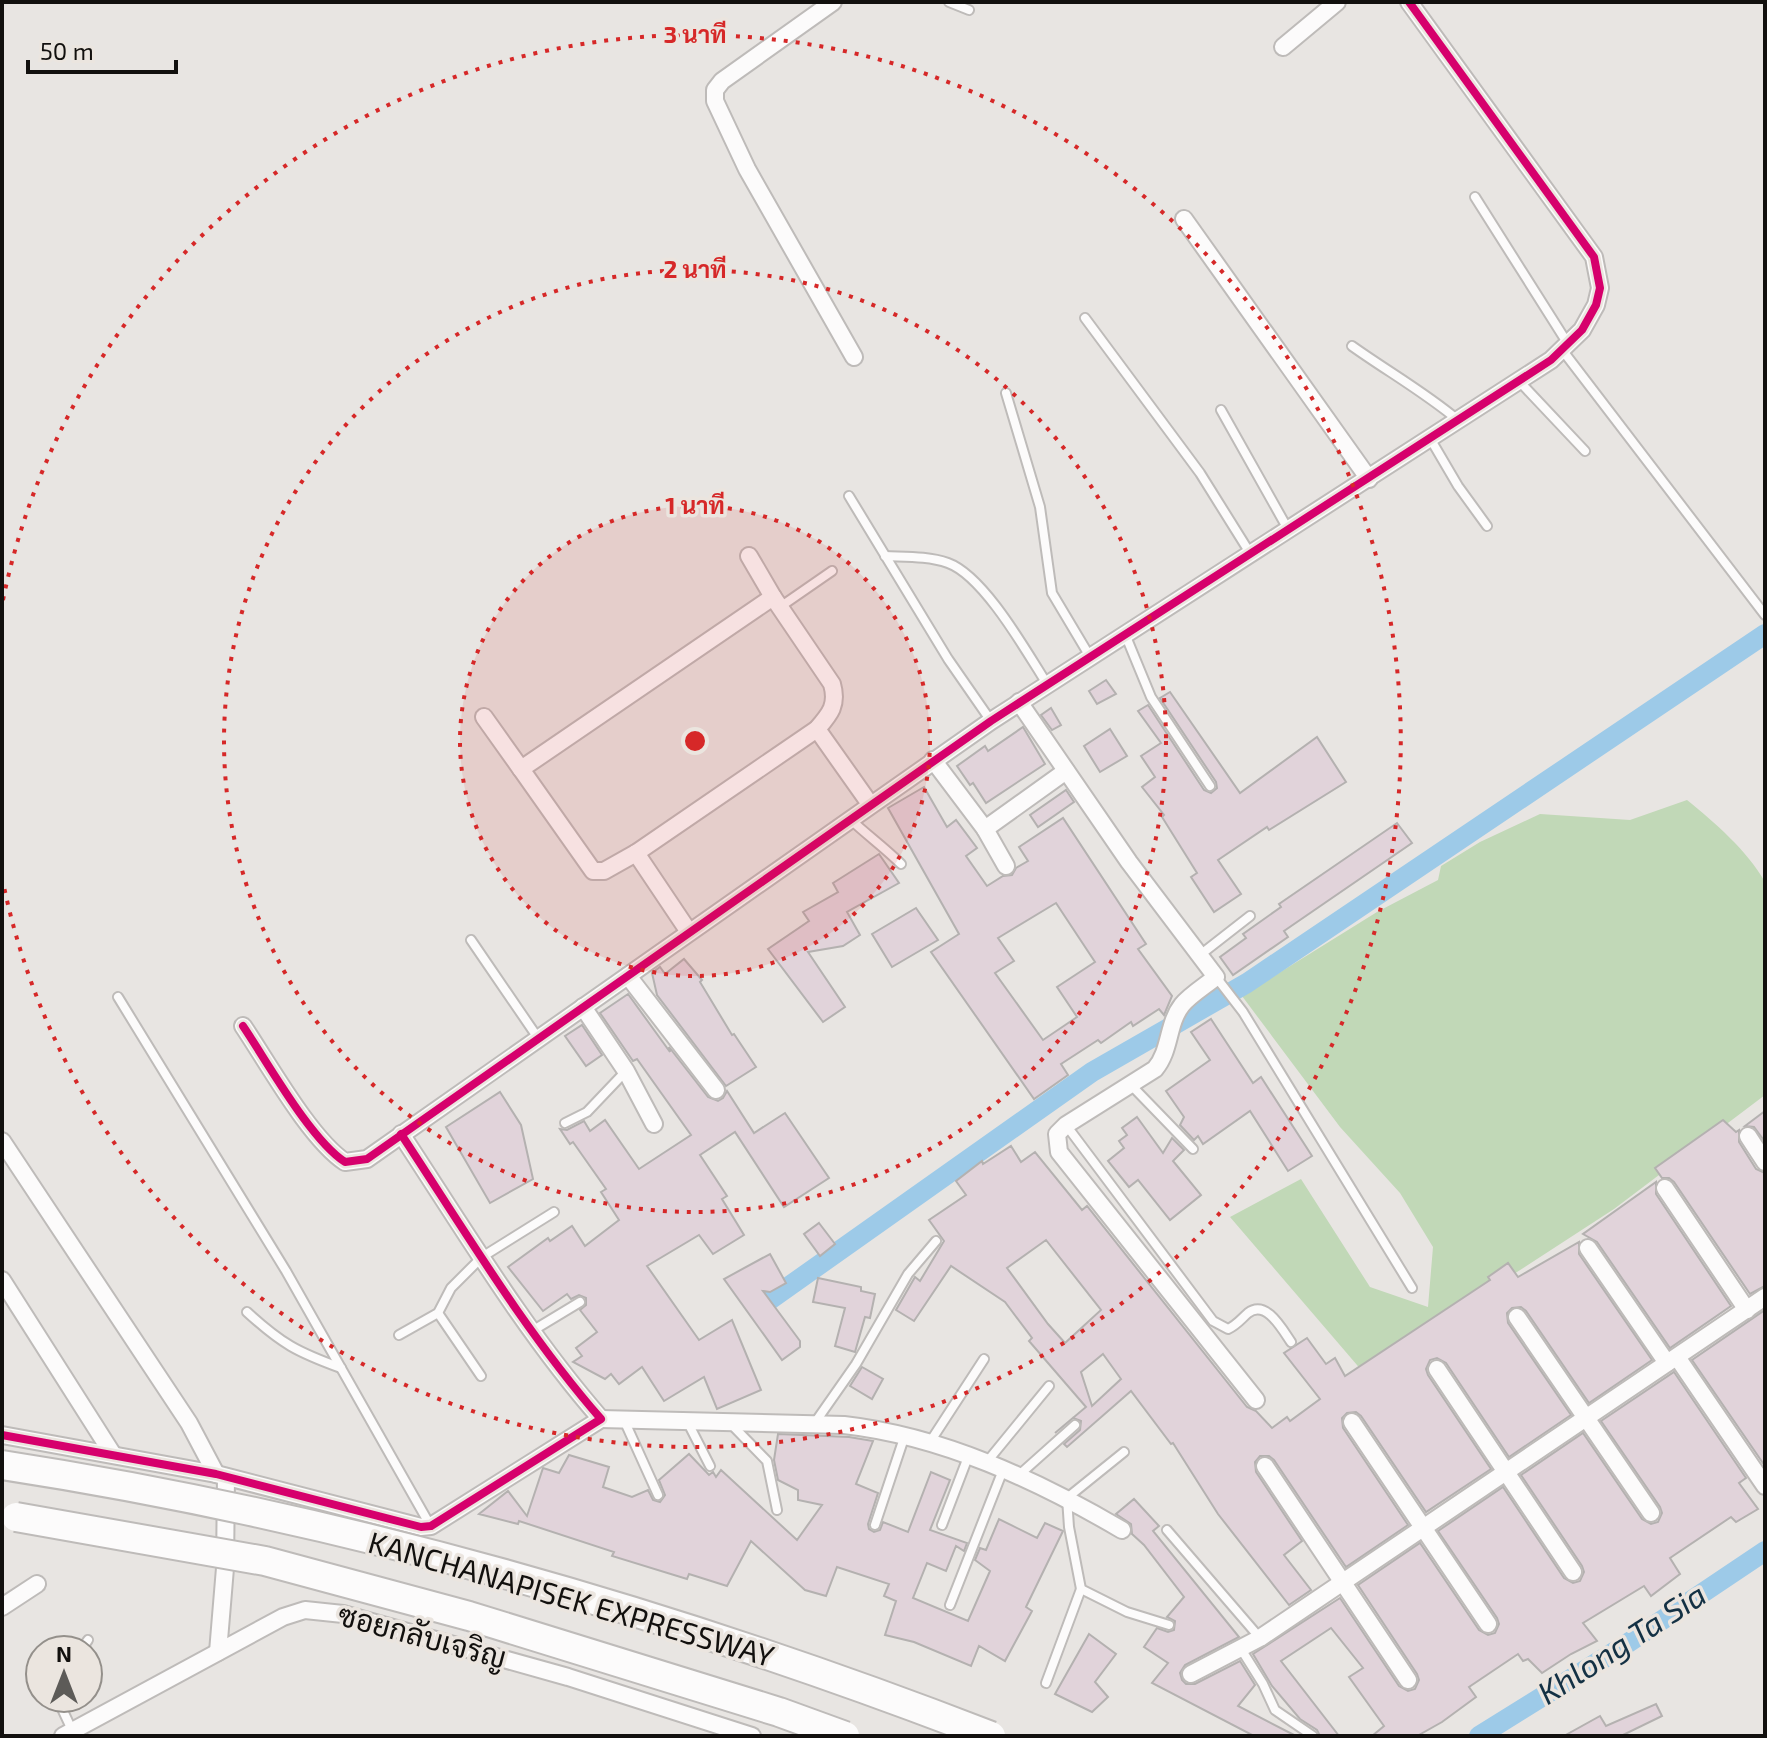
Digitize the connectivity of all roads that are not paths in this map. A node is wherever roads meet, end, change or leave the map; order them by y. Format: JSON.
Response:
{"nodes":[{"id":1,"x":833,"y":2,"type":"edge"},
{"id":2,"x":949,"y":2,"type":"edge"},
{"id":3,"x":1337,"y":2,"type":"edge"},
{"id":4,"x":1409,"y":2,"type":"edge"},
{"id":5,"x":969,"y":10,"type":"dead end"},
{"id":6,"x":1283,"y":47,"type":"dead end"},
{"id":7,"x":1475,"y":197,"type":"dead end"},
{"id":8,"x":1184,"y":219,"type":"dead end"},
{"id":9,"x":1085,"y":318,"type":"dead end"},
{"id":10,"x":1352,"y":346,"type":"dead end"},
{"id":11,"x":1566,"y":348,"type":"junction"},
{"id":12,"x":854,"y":357,"type":"dead end"},
{"id":13,"x":1519,"y":381,"type":"junction"},
{"id":14,"x":1006,"y":393,"type":"dead end"},
{"id":15,"x":1221,"y":410,"type":"dead end"},
{"id":16,"x":1459,"y":421,"type":"junction"},
{"id":17,"x":1431,"y":440,"type":"junction"},
{"id":18,"x":1585,"y":451,"type":"dead end"},
{"id":19,"x":1369,"y":479,"type":"junction"},
{"id":20,"x":849,"y":496,"type":"dead end"},
{"id":21,"x":1487,"y":526,"type":"dead end"},
{"id":22,"x":1289,"y":531,"type":"junction"},
{"id":23,"x":1250,"y":554,"type":"junction"},
{"id":24,"x":749,"y":556,"type":"dead end"},
{"id":25,"x":885,"y":556,"type":"junction"},
{"id":26,"x":832,"y":571,"type":"dead end"},
{"id":27,"x":776,"y":602,"type":"junction"},
{"id":28,"x":1765,"y":615,"type":"edge"},
{"id":29,"x":1124,"y":634,"type":"junction"},
{"id":30,"x":1089,"y":655,"type":"junction"},
{"id":31,"x":1047,"y":684,"type":"junction"},
{"id":32,"x":1019,"y":702,"type":"junction"},
{"id":33,"x":484,"y":717,"type":"dead end"},
{"id":34,"x":991,"y":721,"type":"junction"},
{"id":35,"x":817,"y":729,"type":"junction"},
{"id":36,"x":933,"y":760,"type":"junction"},
{"id":37,"x":521,"y":769,"type":"junction"},
{"id":38,"x":1066,"y":771,"type":"junction"},
{"id":39,"x":1210,"y":786,"type":"dead end"},
{"id":40,"x":870,"y":804,"type":"junction"},
{"id":41,"x":850,"y":818,"type":"junction"},
{"id":42,"x":985,"y":829,"type":"junction"},
{"id":43,"x":636,"y":853,"type":"junction"},
{"id":44,"x":901,"y":864,"type":"dead end"},
{"id":45,"x":1006,"y":866,"type":"dead end"},
{"id":46,"x":1250,"y":916,"type":"dead end"},
{"id":47,"x":689,"y":932,"type":"junction"},
{"id":48,"x":471,"y":940,"type":"dead end"},
{"id":49,"x":1199,"y":955,"type":"junction"},
{"id":50,"x":628,"y":976,"type":"junction"},
{"id":51,"x":1216,"y":977,"type":"junction"},
{"id":52,"x":118,"y":997,"type":"dead end"},
{"id":53,"x":583,"y":1007,"type":"junction"},
{"id":54,"x":243,"y":1026,"type":"dead end"},
{"id":55,"x":538,"y":1038,"type":"junction"},
{"id":56,"x":626,"y":1071,"type":"junction"},
{"id":57,"x":1130,"y":1084,"type":"junction"},
{"id":58,"x":716,"y":1090,"type":"dead end"},
{"id":59,"x":565,"y":1123,"type":"dead end"},
{"id":60,"x":654,"y":1124,"type":"dead end"},
{"id":61,"x":401,"y":1134,"type":"junction"},
{"id":62,"x":1748,"y":1136,"type":"dead end"},
{"id":63,"x":2,"y":1141,"type":"edge"},
{"id":64,"x":1193,"y":1149,"type":"dead end"},
{"id":65,"x":1765,"y":1162,"type":"edge"},
{"id":66,"x":1665,"y":1188,"type":"dead end"},
{"id":67,"x":554,"y":1212,"type":"dead end"},
{"id":68,"x":936,"y":1241,"type":"dead end"},
{"id":69,"x":1588,"y":1248,"type":"dead end"},
{"id":70,"x":482,"y":1257,"type":"junction"},
{"id":71,"x":2,"y":1280,"type":"edge"},
{"id":72,"x":1173,"y":1282,"type":"junction"},
{"id":73,"x":1412,"y":1288,"type":"dead end"},
{"id":74,"x":1765,"y":1297,"type":"edge"},
{"id":75,"x":580,"y":1302,"type":"dead end"},
{"id":76,"x":1747,"y":1310,"type":"junction"},
{"id":77,"x":247,"y":1312,"type":"dead end"},
{"id":78,"x":438,"y":1313,"type":"junction"},
{"id":79,"x":1517,"y":1317,"type":"dead end"},
{"id":80,"x":532,"y":1331,"type":"junction"},
{"id":81,"x":399,"y":1335,"type":"dead end"},
{"id":82,"x":1291,"y":1342,"type":"dead end"},
{"id":83,"x":984,"y":1359,"type":"dead end"},
{"id":84,"x":1672,"y":1360,"type":"junction"},
{"id":85,"x":341,"y":1369,"type":"junction"},
{"id":86,"x":1437,"y":1369,"type":"dead end"},
{"id":87,"x":481,"y":1376,"type":"dead end"},
{"id":88,"x":1049,"y":1386,"type":"dead end"},
{"id":89,"x":1256,"y":1400,"type":"dead end"},
{"id":90,"x":1585,"y":1418,"type":"junction"},
{"id":91,"x":601,"y":1419,"type":"junction"},
{"id":92,"x":624,"y":1420,"type":"junction"},
{"id":93,"x":687,"y":1421,"type":"junction"},
{"id":94,"x":730,"y":1422,"type":"junction"},
{"id":95,"x":1352,"y":1422,"type":"dead end"},
{"id":96,"x":814,"y":1424,"type":"junction"},
{"id":97,"x":1075,"y":1425,"type":"dead end"},
{"id":98,"x":2,"y":1435,"type":"edge"},
{"id":99,"x":905,"y":1435,"type":"junction"},
{"id":100,"x":930,"y":1442,"type":"junction"},
{"id":101,"x":1124,"y":1452,"type":"dead end"},
{"id":102,"x":112,"y":1453,"type":"junction"},
{"id":103,"x":968,"y":1457,"type":"junction"},
{"id":104,"x":986,"y":1464,"type":"junction"},
{"id":105,"x":2,"y":1465,"type":"edge"},
{"id":106,"x":710,"y":1466,"type":"dead end"},
{"id":107,"x":1265,"y":1466,"type":"dead end"},
{"id":108,"x":1010,"y":1473,"type":"junction"},
{"id":109,"x":1506,"y":1473,"type":"junction"},
{"id":110,"x":221,"y":1476,"type":"junction"},
{"id":111,"x":1765,"y":1486,"type":"edge"},
{"id":112,"x":658,"y":1495,"type":"dead end"},
{"id":113,"x":1067,"y":1498,"type":"junction"},
{"id":114,"x":777,"y":1510,"type":"dead end"},
{"id":115,"x":1651,"y":1513,"type":"dead end"},
{"id":116,"x":16,"y":1517,"type":"dead end"},
{"id":117,"x":875,"y":1525,"type":"dead end"},
{"id":118,"x":942,"y":1525,"type":"dead end"},
{"id":119,"x":431,"y":1526,"type":"junction"},
{"id":120,"x":1425,"y":1528,"type":"junction"},
{"id":121,"x":1122,"y":1530,"type":"dead end"},
{"id":122,"x":1167,"y":1530,"type":"dead end"},
{"id":123,"x":1573,"y":1572,"type":"dead end"},
{"id":124,"x":1343,"y":1583,"type":"junction"},
{"id":125,"x":37,"y":1584,"type":"dead end"},
{"id":126,"x":1081,"y":1589,"type":"junction"},
{"id":127,"x":950,"y":1605,"type":"dead end"},
{"id":128,"x":2,"y":1607,"type":"edge"},
{"id":129,"x":1488,"y":1624,"type":"dead end"},
{"id":130,"x":1169,"y":1625,"type":"dead end"},
{"id":131,"x":1260,"y":1638,"type":"junction"},
{"id":132,"x":1241,"y":1649,"type":"junction"},
{"id":133,"x":218,"y":1652,"type":"junction"},
{"id":134,"x":1191,"y":1674,"type":"dead end"},
{"id":135,"x":1408,"y":1680,"type":"dead end"},
{"id":136,"x":1046,"y":1683,"type":"dead end"},
{"id":137,"x":62,"y":1714,"type":"edge"},
{"id":138,"x":68,"y":1734,"type":"edge"},
{"id":139,"x":752,"y":1736,"type":"edge"},
{"id":140,"x":845,"y":1736,"type":"edge"},
{"id":141,"x":991,"y":1736,"type":"edge"},
{"id":142,"x":1313,"y":1736,"type":"edge"}],
"edges":[{"from":1,"to":12,"type":"street"},
{"from":2,"to":5,"type":"lane"},
{"from":3,"to":6,"type":"street"},
{"from":4,"to":11,"type":"street"},
{"from":7,"to":11,"type":"lane"},
{"from":8,"to":19,"type":"street"},
{"from":9,"to":23,"type":"lane"},
{"from":10,"to":16,"type":"lane"},
{"from":11,"to":13,"type":"street"},
{"from":11,"to":28,"type":"lane"},
{"from":13,"to":16,"type":"street"},
{"from":13,"to":18,"type":"lane"},
{"from":14,"to":30,"type":"lane"},
{"from":15,"to":22,"type":"lane"},
{"from":16,"to":17,"type":"street"},
{"from":17,"to":19,"type":"street"},
{"from":17,"to":21,"type":"lane"},
{"from":19,"to":22,"type":"street"},
{"from":20,"to":25,"type":"lane"},
{"from":22,"to":23,"type":"street"},
{"from":23,"to":29,"type":"street"},
{"from":24,"to":27,"type":"street"},
{"from":25,"to":31,"type":"lane"},
{"from":25,"to":34,"type":"lane"},
{"from":26,"to":27,"type":"lane"},
{"from":27,"to":35,"type":"street"},
{"from":27,"to":37,"type":"street"},
{"from":29,"to":30,"type":"street"},
{"from":29,"to":39,"type":"lane"},
{"from":30,"to":31,"type":"street"},
{"from":31,"to":32,"type":"street"},
{"from":32,"to":34,"type":"street"},
{"from":32,"to":38,"type":"street"},
{"from":33,"to":37,"type":"street"},
{"from":34,"to":36,"type":"street"},
{"from":35,"to":40,"type":"street"},
{"from":35,"to":43,"type":"street"},
{"from":36,"to":40,"type":"street"},
{"from":36,"to":42,"type":"street"},
{"from":37,"to":43,"type":"street"},
{"from":38,"to":42,"type":"street"},
{"from":38,"to":49,"type":"street"},
{"from":40,"to":41,"type":"street"},
{"from":41,"to":44,"type":"lane"},
{"from":41,"to":47,"type":"street"},
{"from":42,"to":45,"type":"street"},
{"from":43,"to":47,"type":"street"},
{"from":46,"to":49,"type":"lane"},
{"from":47,"to":50,"type":"street"},
{"from":48,"to":55,"type":"lane"},
{"from":49,"to":51,"type":"street"},
{"from":50,"to":53,"type":"street"},
{"from":50,"to":58,"type":"street"},
{"from":51,"to":57,"type":"street"},
{"from":51,"to":73,"type":"lane"},
{"from":52,"to":85,"type":"lane"},
{"from":53,"to":55,"type":"street"},
{"from":53,"to":56,"type":"street"},
{"from":54,"to":61,"type":"street"},
{"from":55,"to":61,"type":"street"},
{"from":56,"to":59,"type":"lane"},
{"from":56,"to":60,"type":"street"},
{"from":57,"to":64,"type":"lane"},
{"from":57,"to":72,"type":"street"},
{"from":61,"to":70,"type":"street"},
{"from":62,"to":65,"type":"street"},
{"from":63,"to":110,"type":"street"},
{"from":66,"to":76,"type":"street"},
{"from":67,"to":70,"type":"lane"},
{"from":68,"to":96,"type":"lane"},
{"from":69,"to":84,"type":"street"},
{"from":70,"to":78,"type":"lane"},
{"from":70,"to":80,"type":"street"},
{"from":71,"to":102,"type":"street"},
{"from":72,"to":82,"type":"lane"},
{"from":72,"to":89,"type":"street"},
{"from":74,"to":76,"type":"street"},
{"from":75,"to":80,"type":"lane"},
{"from":76,"to":84,"type":"street"},
{"from":77,"to":85,"type":"lane"},
{"from":78,"to":81,"type":"lane"},
{"from":78,"to":87,"type":"lane"},
{"from":79,"to":90,"type":"street"},
{"from":80,"to":91,"type":"street"},
{"from":83,"to":100,"type":"lane"},
{"from":84,"to":90,"type":"street"},
{"from":84,"to":111,"type":"street"},
{"from":85,"to":119,"type":"lane"},
{"from":86,"to":109,"type":"street"},
{"from":88,"to":104,"type":"lane"},
{"from":90,"to":109,"type":"street"},
{"from":90,"to":115,"type":"street"},
{"from":91,"to":92,"type":"street"},
{"from":91,"to":119,"type":"street"},
{"from":92,"to":93,"type":"street"},
{"from":92,"to":112,"type":"lane"},
{"from":93,"to":94,"type":"street"},
{"from":93,"to":106,"type":"lane"},
{"from":94,"to":96,"type":"street"},
{"from":94,"to":114,"type":"lane"},
{"from":95,"to":120,"type":"street"},
{"from":96,"to":99,"type":"street"},
{"from":97,"to":108,"type":"lane"},
{"from":98,"to":102,"type":"street"},
{"from":99,"to":100,"type":"street"},
{"from":99,"to":117,"type":"lane"},
{"from":100,"to":103,"type":"street"},
{"from":101,"to":113,"type":"lane"},
{"from":102,"to":110,"type":"street"},
{"from":103,"to":104,"type":"street"},
{"from":103,"to":118,"type":"lane"},
{"from":104,"to":108,"type":"street"},
{"from":105,"to":141,"type":"highway","name":"KANCHANAPISEK EXPRESSWAY","bridge":true},
{"from":107,"to":124,"type":"street"},
{"from":108,"to":113,"type":"street"},
{"from":108,"to":127,"type":"lane"},
{"from":109,"to":120,"type":"street"},
{"from":109,"to":123,"type":"street"},
{"from":110,"to":119,"type":"street"},
{"from":110,"to":133,"type":"street"},
{"from":113,"to":121,"type":"street"},
{"from":113,"to":126,"type":"lane"},
{"from":116,"to":140,"type":"highway","name":"KANCHANAPISEK EXPRESSWAY","bridge":true},
{"from":120,"to":124,"type":"street"},
{"from":120,"to":129,"type":"street"},
{"from":122,"to":131,"type":"lane"},
{"from":124,"to":131,"type":"street"},
{"from":124,"to":135,"type":"street"},
{"from":125,"to":128,"type":"street"},
{"from":126,"to":130,"type":"lane"},
{"from":126,"to":136,"type":"lane"},
{"from":131,"to":132,"type":"street"},
{"from":132,"to":134,"type":"street"},
{"from":132,"to":142,"type":"lane"},
{"from":133,"to":138,"type":"street","name":"ซอยกลับเจริญ"},
{"from":133,"to":139,"type":"street","name":"ซอยกลับเจริญ"},
{"from":137,"to":138,"type":"lane"}]}
